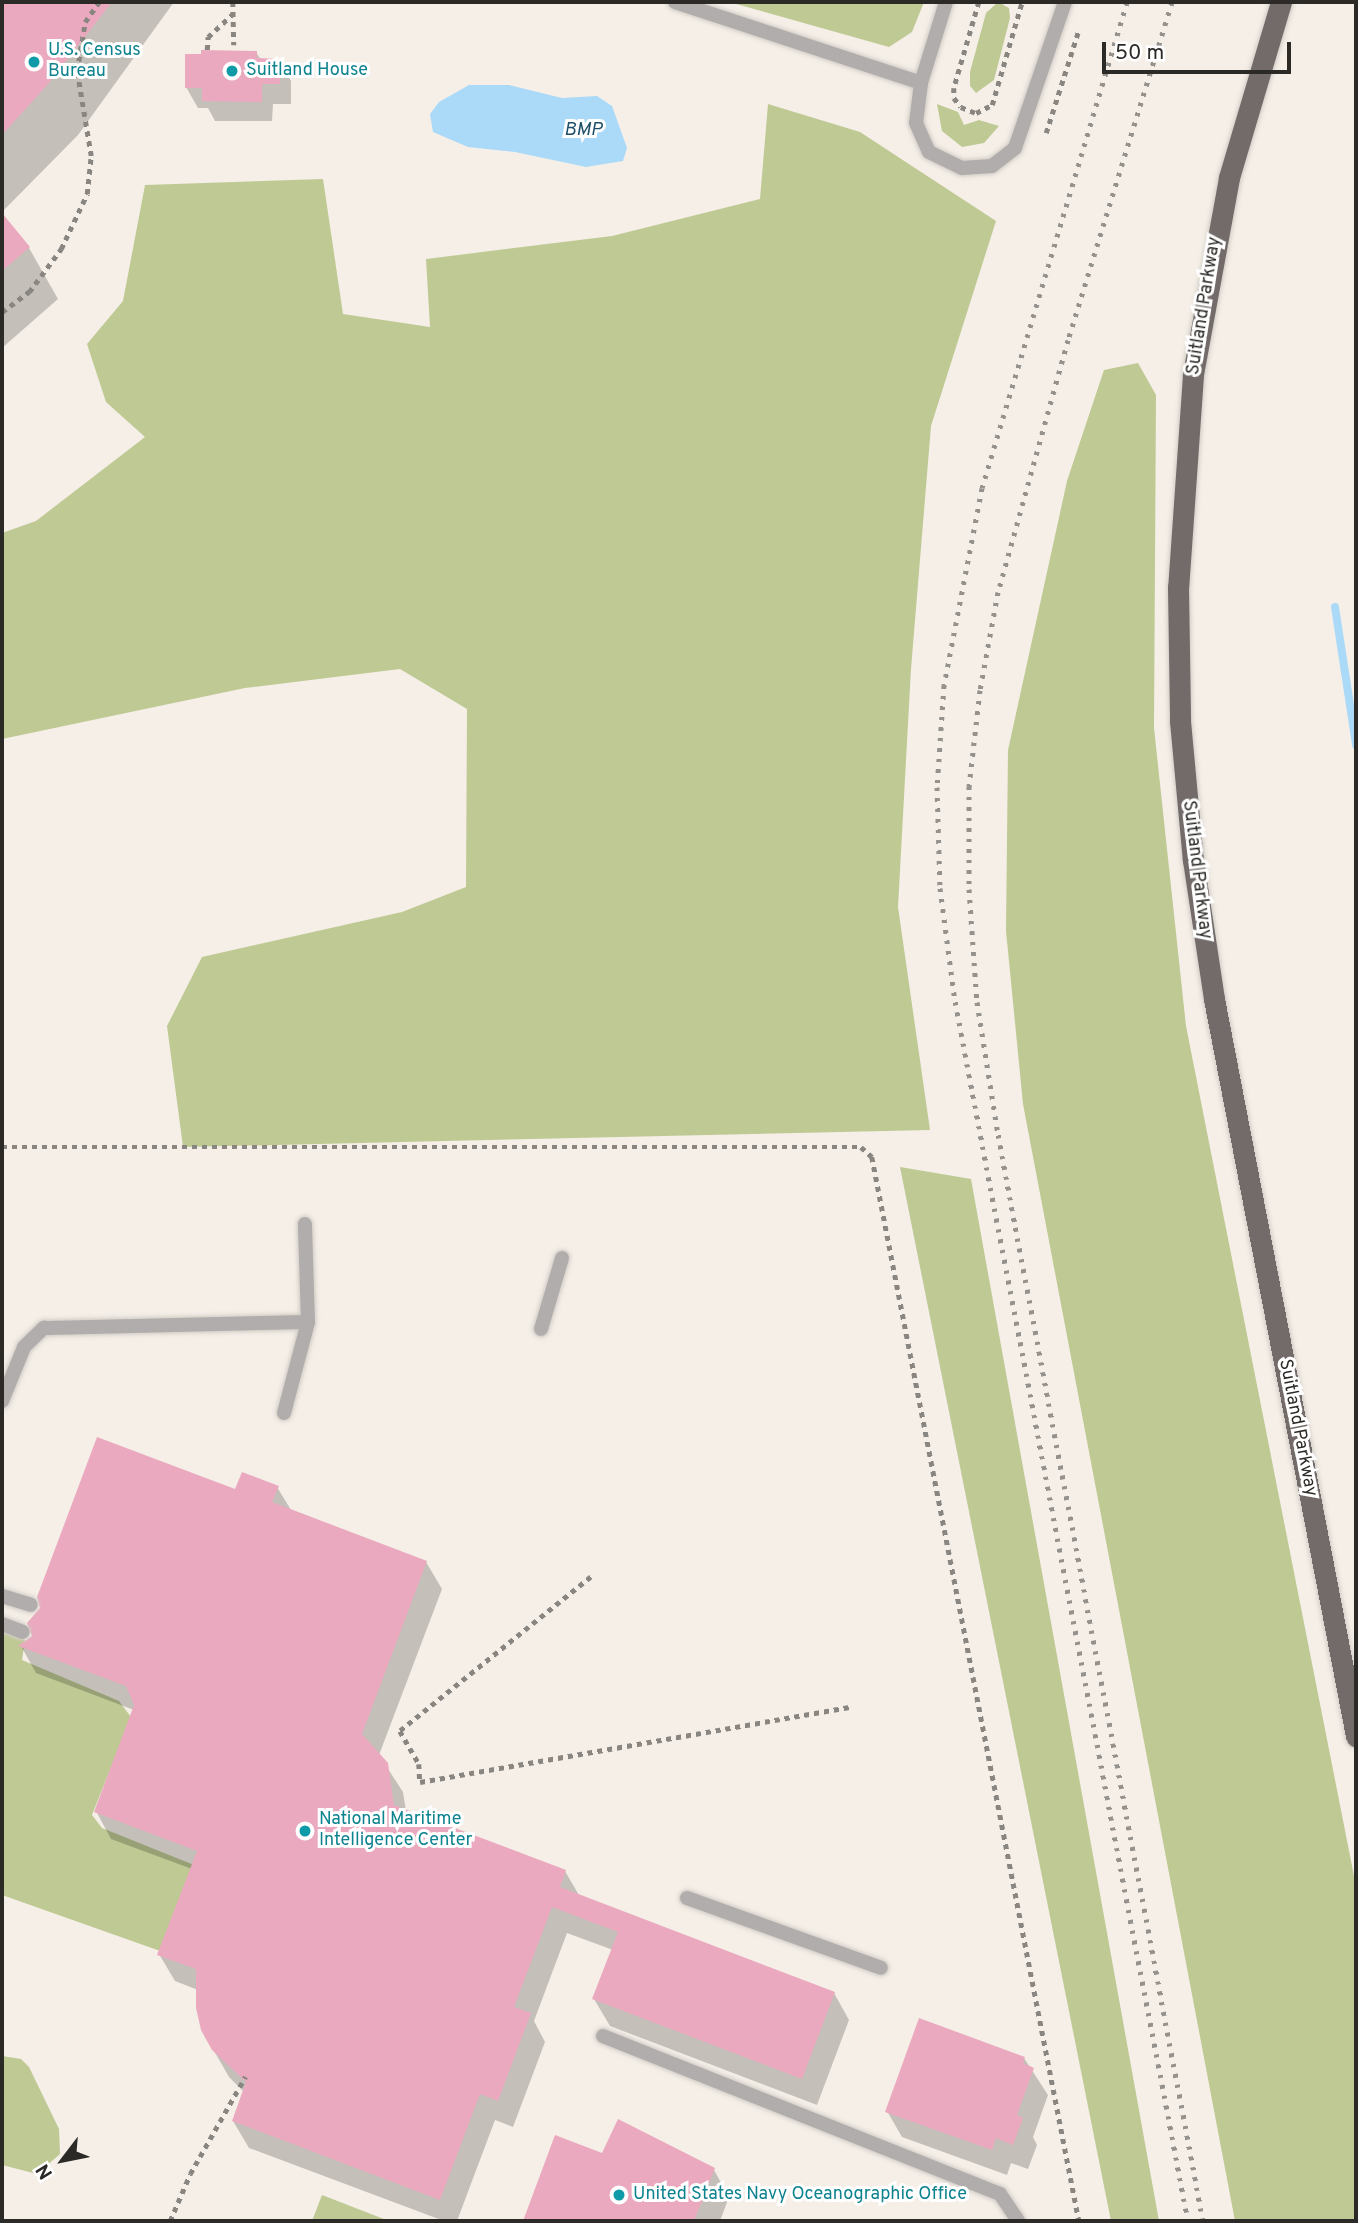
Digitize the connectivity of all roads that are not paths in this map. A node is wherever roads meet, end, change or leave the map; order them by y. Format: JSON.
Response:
{"nodes":[{"id":1,"x":675,"y":2,"type":"edge"},
{"id":2,"x":946,"y":2,"type":"edge"},
{"id":3,"x":1065,"y":2,"type":"edge"},
{"id":4,"x":1279,"y":5,"type":"edge"},
{"id":5,"x":705,"y":7,"type":"edge"},
{"id":6,"x":921,"y":83,"type":"junction"},
{"id":7,"x":305,"y":1224,"type":"dead end"},
{"id":8,"x":562,"y":1258,"type":"dead end"},
{"id":9,"x":308,"y":1322,"type":"junction"},
{"id":10,"x":541,"y":1329,"type":"dead end"},
{"id":11,"x":2,"y":1401,"type":"edge"},
{"id":12,"x":284,"y":1413,"type":"dead end"},
{"id":13,"x":2,"y":1596,"type":"edge"},
{"id":14,"x":31,"y":1605,"type":"dead end"},
{"id":15,"x":2,"y":1624,"type":"edge"},
{"id":16,"x":23,"y":1632,"type":"dead end"},
{"id":17,"x":1356,"y":1736,"type":"edge"},
{"id":18,"x":687,"y":1898,"type":"dead end"},
{"id":19,"x":881,"y":1968,"type":"dead end"},
{"id":20,"x":603,"y":2036,"type":"dead end"},
{"id":21,"x":1018,"y":2221,"type":"edge"}],
"edges":[{"from":1,"to":5,"type":"lane"},
{"from":2,"to":6,"type":"lane"},
{"from":3,"to":6,"type":"lane"},
{"from":4,"to":17,"type":"highway","name":"Suitland Parkway"},
{"from":5,"to":6,"type":"lane"},
{"from":7,"to":9,"type":"lane"},
{"from":8,"to":10,"type":"lane"},
{"from":9,"to":11,"type":"lane"},
{"from":9,"to":12,"type":"lane"},
{"from":13,"to":14,"type":"lane"},
{"from":15,"to":16,"type":"lane"},
{"from":18,"to":19,"type":"lane"},
{"from":20,"to":21,"type":"lane"}]}
